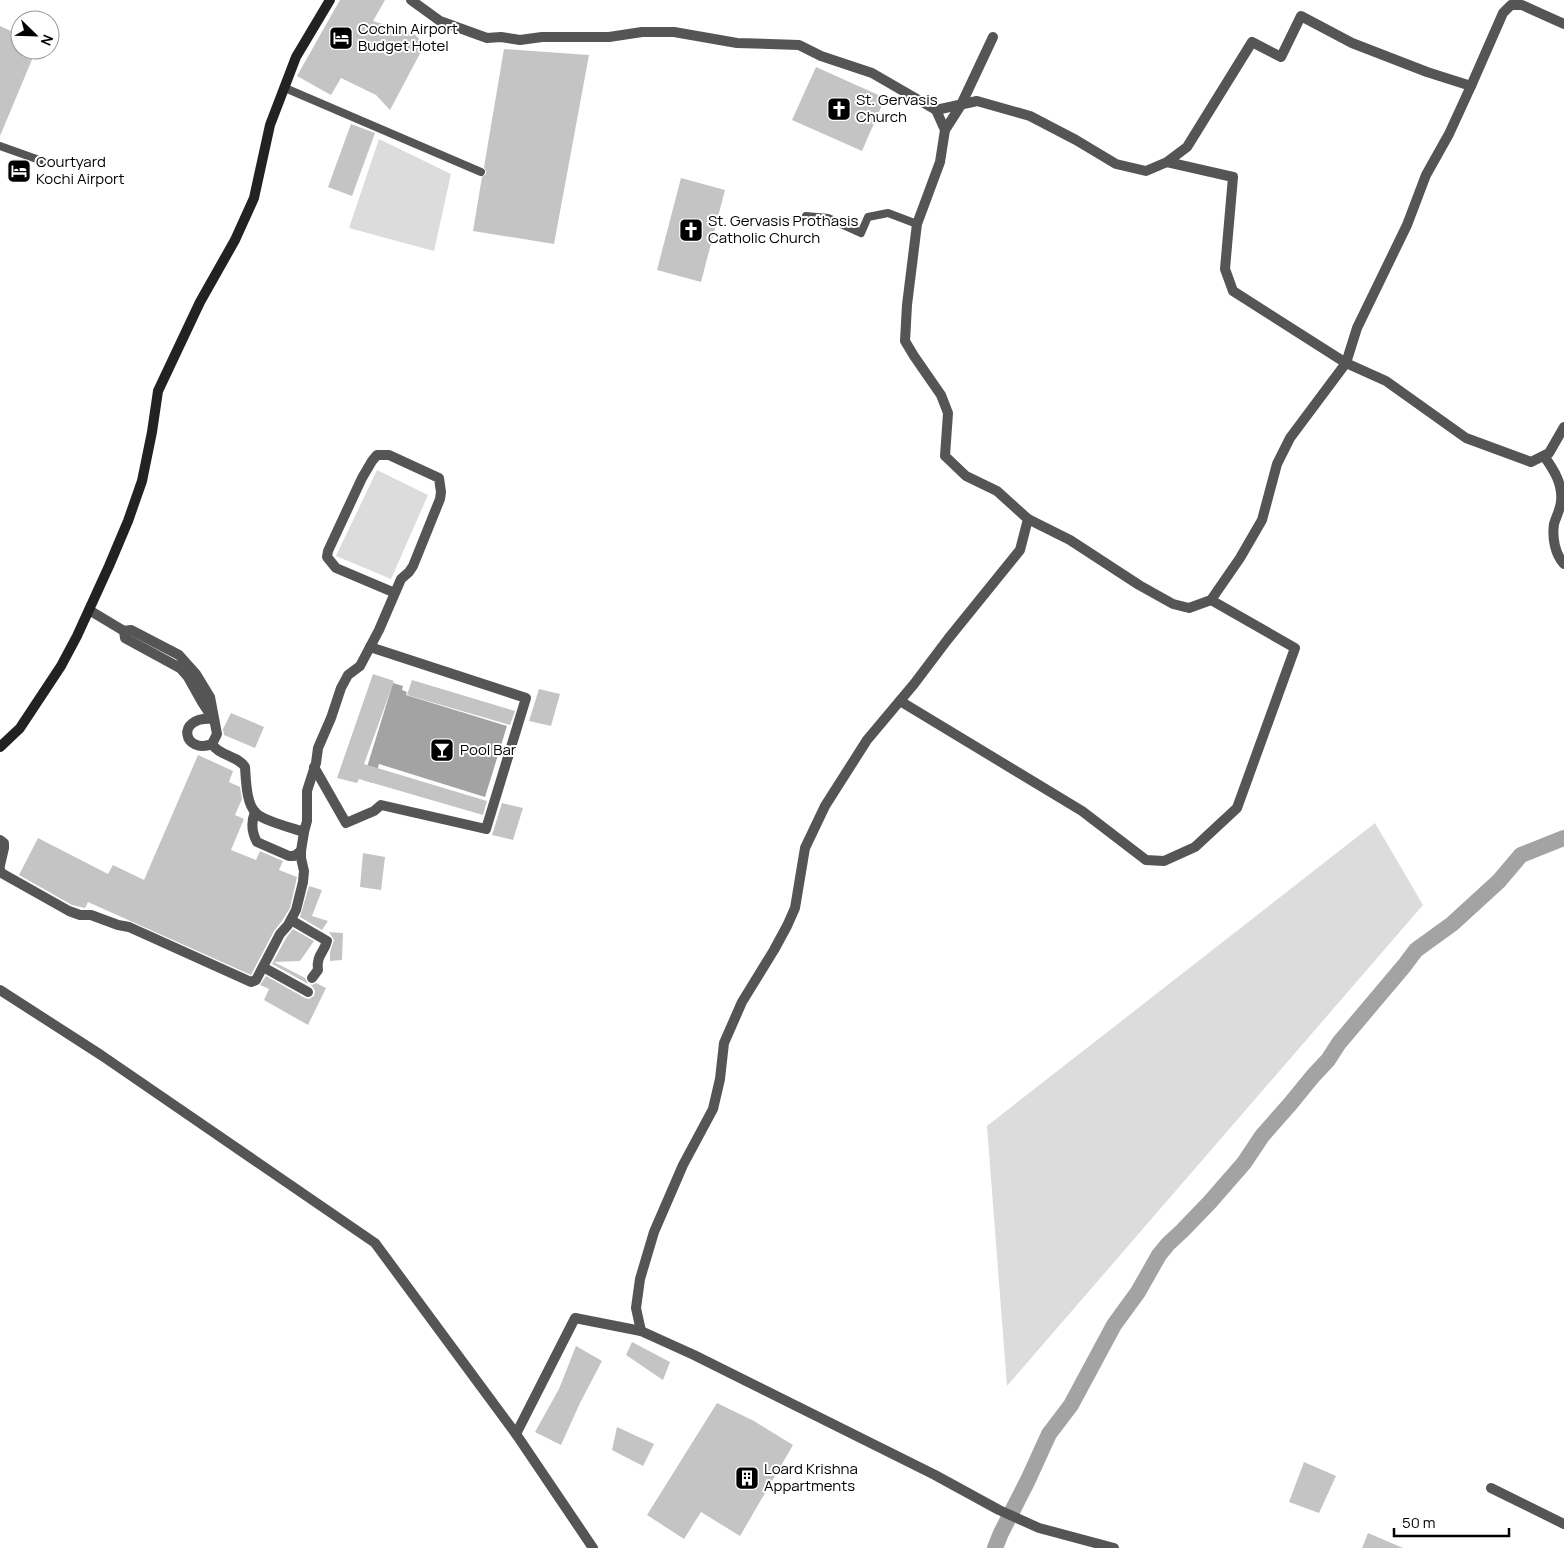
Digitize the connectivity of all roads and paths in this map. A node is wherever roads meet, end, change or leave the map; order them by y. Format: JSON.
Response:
{"nodes":[{"id":1,"x":330,"y":0,"type":"edge"},
{"id":2,"x":411,"y":0,"type":"edge"},
{"id":3,"x":1564,"y":24,"type":"edge"},
{"id":4,"x":993,"y":37,"type":"dead end"},
{"id":5,"x":1471,"y":86,"type":"junction"},
{"id":6,"x":285,"y":88,"type":"junction"},
{"id":7,"x":962,"y":105,"type":"junction"},
{"id":8,"x":936,"y":110,"type":"junction"},
{"id":9,"x":945,"y":130,"type":"junction"},
{"id":10,"x":0,"y":146,"type":"edge"},
{"id":11,"x":45,"y":162,"type":"dead end"},
{"id":12,"x":1167,"y":162,"type":"junction"},
{"id":13,"x":481,"y":172,"type":"dead end"},
{"id":14,"x":806,"y":216,"type":"dead end"},
{"id":15,"x":917,"y":224,"type":"junction"},
{"id":16,"x":1346,"y":363,"type":"junction"},
{"id":17,"x":1564,"y":427,"type":"edge"},
{"id":18,"x":1544,"y":456,"type":"junction"},
{"id":19,"x":1028,"y":519,"type":"junction"},
{"id":20,"x":1564,"y":564,"type":"edge"},
{"id":21,"x":395,"y":593,"type":"junction"},
{"id":22,"x":1211,"y":600,"type":"junction"},
{"id":23,"x":89,"y":610,"type":"junction"},
{"id":24,"x":370,"y":647,"type":"junction"},
{"id":25,"x":900,"y":701,"type":"junction"},
{"id":26,"x":213,"y":719,"type":"junction"},
{"id":27,"x":212,"y":744,"type":"junction"},
{"id":28,"x":0,"y":748,"type":"edge"},
{"id":29,"x":314,"y":767,"type":"junction"},
{"id":30,"x":255,"y":812,"type":"junction"},
{"id":31,"x":304,"y":832,"type":"junction"},
{"id":32,"x":0,"y":840,"type":"edge"},
{"id":33,"x":301,"y":851,"type":"junction"},
{"id":34,"x":0,"y":865,"type":"edge"},
{"id":35,"x":0,"y":869,"type":"edge"},
{"id":36,"x":291,"y":920,"type":"junction"},
{"id":37,"x":263,"y":967,"type":"junction"},
{"id":38,"x":312,"y":978,"type":"dead end"},
{"id":39,"x":0,"y":990,"type":"edge"},
{"id":40,"x":308,"y":992,"type":"dead end"},
{"id":41,"x":641,"y":1331,"type":"junction"},
{"id":42,"x":516,"y":1434,"type":"junction"},
{"id":43,"x":1491,"y":1488,"type":"dead end"},
{"id":44,"x":1564,"y":1524,"type":"edge"},
{"id":45,"x":593,"y":1548,"type":"edge"},
{"id":46,"x":1114,"y":1548,"type":"edge"}],
"edges":[{"from":1,"to":6,"type":"main road"},
{"from":2,"to":8,"type":"street"},
{"from":3,"to":5,"type":"street"},
{"from":4,"to":7,"type":"street"},
{"from":5,"to":12,"type":"street"},
{"from":5,"to":16,"type":"street"},
{"from":6,"to":13,"type":"lane"},
{"from":6,"to":23,"type":"main road"},
{"from":7,"to":8,"type":"street"},
{"from":7,"to":9,"type":"street"},
{"from":7,"to":12,"type":"street"},
{"from":8,"to":9,"type":"street"},
{"from":9,"to":15,"type":"street"},
{"from":10,"to":11,"type":"lane"},
{"from":12,"to":16,"type":"street"},
{"from":14,"to":15,"type":"lane"},
{"from":15,"to":19,"type":"street"},
{"from":16,"to":18,"type":"street"},
{"from":16,"to":22,"type":"street"},
{"from":17,"to":18,"type":"street"},
{"from":18,"to":20,"type":"street"},
{"from":19,"to":22,"type":"street"},
{"from":19,"to":25,"type":"street"},
{"from":21,"to":21,"type":"street"},
{"from":21,"to":24,"type":"street"},
{"from":22,"to":25,"type":"street"},
{"from":23,"to":26,"type":"street"},
{"from":23,"to":28,"type":"main road"},
{"from":24,"to":29,"type":"street"},
{"from":24,"to":29,"type":"street"},
{"from":25,"to":41,"type":"street"},
{"from":26,"to":27,"type":"street"},
{"from":26,"to":27,"type":"street"},
{"from":27,"to":30,"type":"street"},
{"from":29,"to":31,"type":"street"},
{"from":30,"to":31,"type":"street"},
{"from":30,"to":33,"type":"street"},
{"from":31,"to":33,"type":"street"},
{"from":32,"to":34,"type":"street"},
{"from":33,"to":36,"type":"street"},
{"from":35,"to":37,"type":"street"},
{"from":36,"to":37,"type":"street"},
{"from":36,"to":38,"type":"street"},
{"from":37,"to":40,"type":"street"},
{"from":39,"to":42,"type":"street"},
{"from":41,"to":42,"type":"street"},
{"from":41,"to":46,"type":"street"},
{"from":42,"to":45,"type":"street"},
{"from":43,"to":44,"type":"street"}]}
